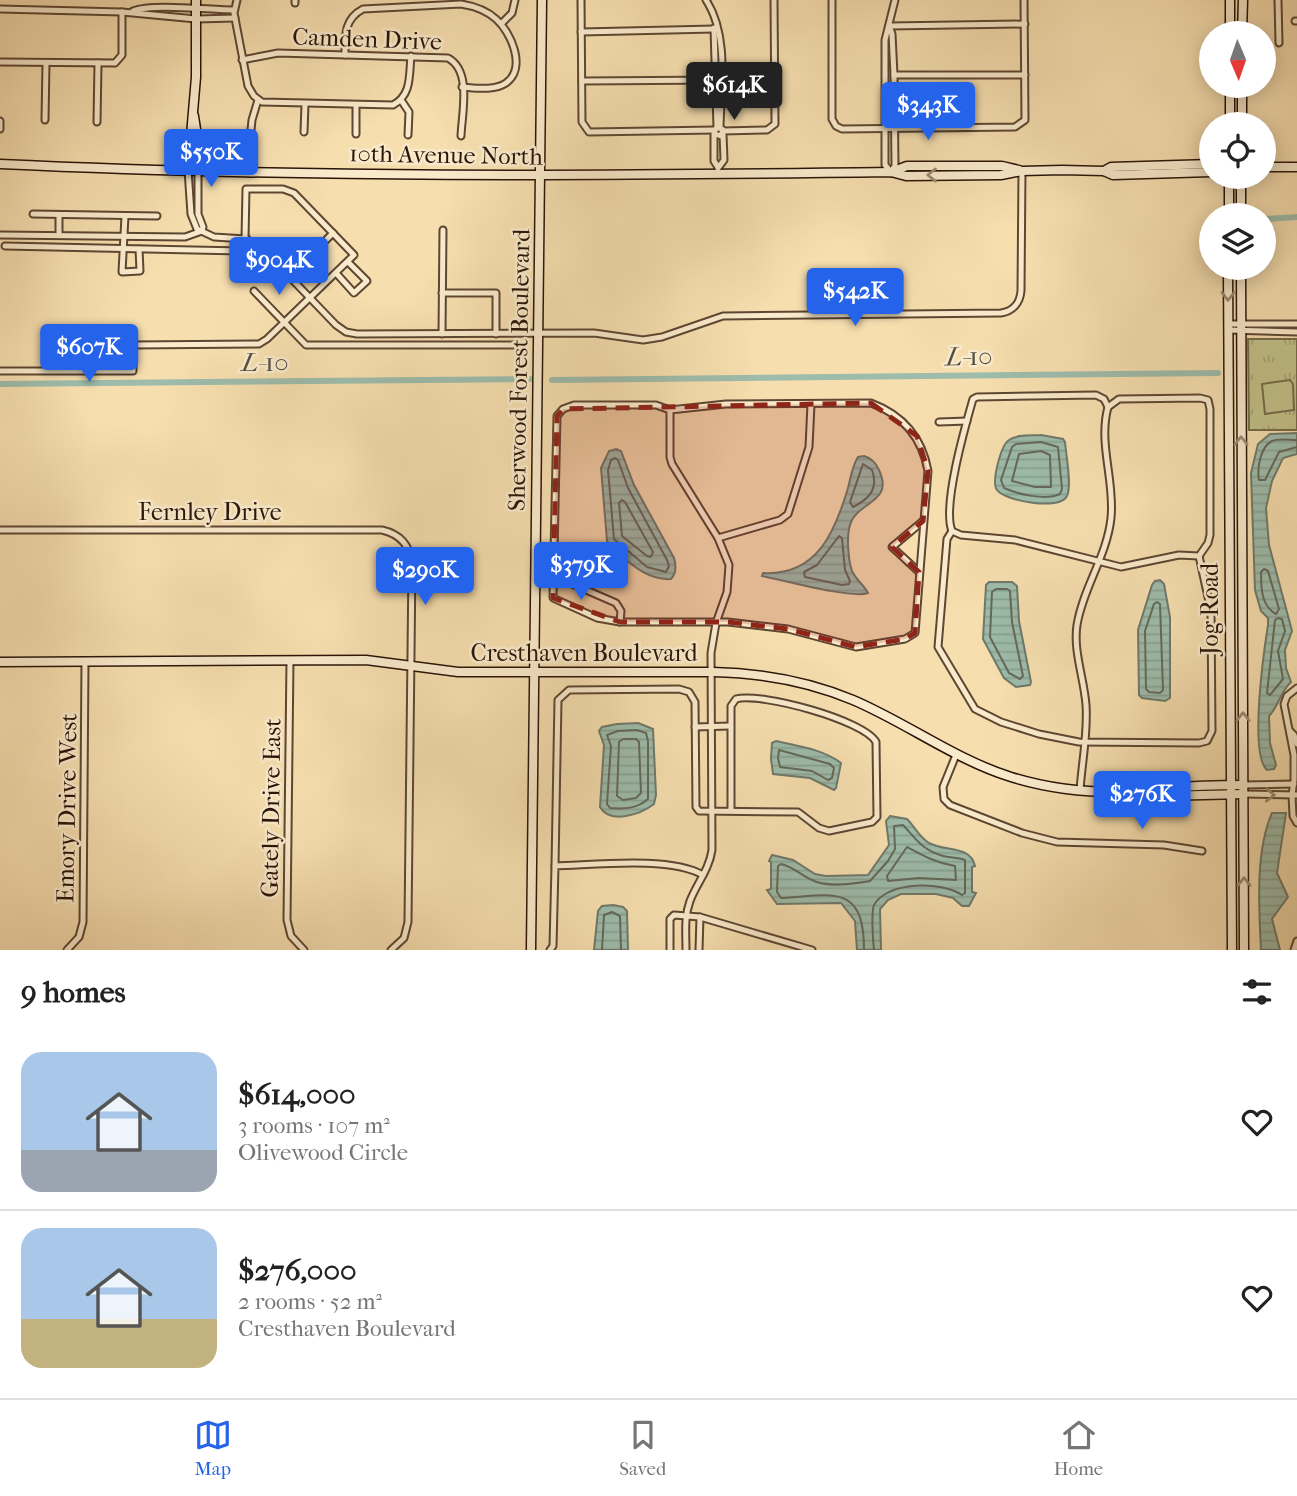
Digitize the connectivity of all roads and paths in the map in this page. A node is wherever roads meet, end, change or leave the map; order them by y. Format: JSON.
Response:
{"nodes":[{"id":1,"x":156,"y":0,"type":"edge"},
{"id":2,"x":237,"y":0,"type":"edge"},
{"id":3,"x":515,"y":0,"type":"edge"},
{"id":4,"x":542,"y":0,"type":"edge"},
{"id":5,"x":581,"y":0,"type":"edge"},
{"id":6,"x":706,"y":0,"type":"edge"},
{"id":7,"x":774,"y":0,"type":"edge"},
{"id":8,"x":831,"y":0,"type":"edge"},
{"id":9,"x":895,"y":0,"type":"edge"},
{"id":10,"x":1024,"y":0,"type":"edge"},
{"id":11,"x":1230,"y":0,"type":"edge"},
{"id":12,"x":1243,"y":0,"type":"edge"},
{"id":13,"x":1278,"y":0,"type":"edge"},
{"id":14,"x":196,"y":4,"type":"edge"},
{"id":15,"x":155,"y":8,"type":"junction"},
{"id":16,"x":0,"y":9,"type":"edge"},
{"id":17,"x":234,"y":10,"type":"junction"},
{"id":18,"x":122,"y":12,"type":"junction"},
{"id":19,"x":131,"y":12,"type":"junction"},
{"id":20,"x":154,"y":16,"type":"junction"},
{"id":21,"x":235,"y":18,"type":"junction"},
{"id":22,"x":196,"y":19,"type":"junction"},
{"id":23,"x":1230,"y":21,"type":"edge"},
{"id":24,"x":1242,"y":21,"type":"edge"},
{"id":25,"x":501,"y":24,"type":"junction"},
{"id":26,"x":1024,"y":24,"type":"junction"},
{"id":27,"x":715,"y":25,"type":"junction"},
{"id":28,"x":889,"y":26,"type":"junction"},
{"id":29,"x":581,"y":32,"type":"junction"},
{"id":30,"x":1279,"y":43,"type":"dead end"},
{"id":31,"x":345,"y":55,"type":"junction"},
{"id":32,"x":411,"y":56,"type":"junction"},
{"id":33,"x":242,"y":60,"type":"junction"},
{"id":34,"x":0,"y":62,"type":"edge"},
{"id":35,"x":46,"y":63,"type":"junction"},
{"id":36,"x":97,"y":63,"type":"junction"},
{"id":37,"x":894,"y":75,"type":"junction"},
{"id":38,"x":1025,"y":75,"type":"junction"},
{"id":39,"x":718,"y":80,"type":"junction"},
{"id":40,"x":582,"y":81,"type":"junction"},
{"id":41,"x":462,"y":87,"type":"junction"},
{"id":42,"x":258,"y":100,"type":"junction"},
{"id":43,"x":401,"y":100,"type":"junction"},
{"id":44,"x":305,"y":104,"type":"junction"},
{"id":45,"x":356,"y":106,"type":"junction"},
{"id":46,"x":192,"y":109,"type":"junction"},
{"id":47,"x":45,"y":120,"type":"dead end"},
{"id":48,"x":0,"y":121,"type":"edge"},
{"id":49,"x":97,"y":122,"type":"dead end"},
{"id":50,"x":0,"y":129,"type":"edge"},
{"id":51,"x":885,"y":129,"type":"junction"},
{"id":52,"x":894,"y":129,"type":"junction"},
{"id":53,"x":251,"y":130,"type":"dead end"},
{"id":54,"x":719,"y":131,"type":"junction"},
{"id":55,"x":304,"y":132,"type":"dead end"},
{"id":56,"x":356,"y":134,"type":"dead end"},
{"id":57,"x":408,"y":135,"type":"dead end"},
{"id":58,"x":461,"y":136,"type":"dead end"},
{"id":59,"x":0,"y":164,"type":"edge"},
{"id":60,"x":1199,"y":164,"type":"edge"},
{"id":61,"x":1276,"y":167,"type":"edge"},
{"id":62,"x":1297,"y":167,"type":"edge"},
{"id":63,"x":188,"y":170,"type":"junction"},
{"id":64,"x":198,"y":171,"type":"junction"},
{"id":65,"x":718,"y":171,"type":"junction"},
{"id":66,"x":1022,"y":171,"type":"junction"},
{"id":67,"x":1104,"y":171,"type":"junction"},
{"id":68,"x":891,"y":172,"type":"junction"},
{"id":69,"x":1199,"y":172,"type":"edge"},
{"id":70,"x":540,"y":176,"type":"junction"},
{"id":71,"x":33,"y":214,"type":"dead end"},
{"id":72,"x":59,"y":215,"type":"junction"},
{"id":73,"x":125,"y":216,"type":"junction"},
{"id":74,"x":157,"y":216,"type":"dead end"},
{"id":75,"x":443,"y":230,"type":"dead end"},
{"id":76,"x":202,"y":231,"type":"junction"},
{"id":77,"x":333,"y":233,"type":"junction"},
{"id":78,"x":0,"y":235,"type":"edge"},
{"id":79,"x":59,"y":235,"type":"junction"},
{"id":80,"x":124,"y":235,"type":"junction"},
{"id":81,"x":246,"y":239,"type":"junction"},
{"id":82,"x":5,"y":246,"type":"dead end"},
{"id":83,"x":124,"y":249,"type":"junction"},
{"id":84,"x":139,"y":249,"type":"junction"},
{"id":85,"x":348,"y":262,"type":"junction"},
{"id":86,"x":300,"y":266,"type":"dead end"},
{"id":87,"x":336,"y":273,"type":"junction"},
{"id":88,"x":1228,"y":280,"type":"edge"},
{"id":89,"x":1241,"y":280,"type":"edge"},
{"id":90,"x":254,"y":290,"type":"dead end"},
{"id":91,"x":442,"y":293,"type":"junction"},
{"id":92,"x":310,"y":298,"type":"junction"},
{"id":93,"x":285,"y":323,"type":"junction"},
{"id":94,"x":1297,"y":324,"type":"edge"},
{"id":95,"x":1228,"y":327,"type":"junction"},
{"id":96,"x":1241,"y":327,"type":"junction"},
{"id":97,"x":1297,"y":332,"type":"edge"},
{"id":98,"x":442,"y":334,"type":"junction"},
{"id":99,"x":496,"y":334,"type":"junction"},
{"id":100,"x":539,"y":334,"type":"junction"},
{"id":101,"x":513,"y":345,"type":"dead end"},
{"id":102,"x":0,"y":371,"type":"edge"},
{"id":103,"x":811,"y":404,"type":"junction"},
{"id":104,"x":1108,"y":407,"type":"junction"},
{"id":105,"x":670,"y":410,"type":"junction"},
{"id":106,"x":967,"y":421,"type":"junction"},
{"id":107,"x":939,"y":422,"type":"dead end"},
{"id":108,"x":1241,"y":477,"type":"junction"},
{"id":109,"x":1229,"y":478,"type":"junction"},
{"id":110,"x":923,"y":522,"type":"junction"},
{"id":111,"x":0,"y":530,"type":"edge"},
{"id":112,"x":952,"y":531,"type":"junction"},
{"id":113,"x":718,"y":538,"type":"junction"},
{"id":114,"x":1199,"y":556,"type":"junction"},
{"id":115,"x":1100,"y":563,"type":"junction"},
{"id":116,"x":919,"y":572,"type":"junction"},
{"id":117,"x":554,"y":576,"type":"junction"},
{"id":118,"x":620,"y":622,"type":"junction"},
{"id":119,"x":716,"y":623,"type":"junction"},
{"id":120,"x":290,"y":660,"type":"junction"},
{"id":121,"x":85,"y":661,"type":"junction"},
{"id":122,"x":0,"y":662,"type":"edge"},
{"id":123,"x":411,"y":667,"type":"junction"},
{"id":124,"x":534,"y":672,"type":"junction"},
{"id":125,"x":713,"y":672,"type":"junction"},
{"id":126,"x":1297,"y":688,"type":"edge"},
{"id":127,"x":712,"y":726,"type":"junction"},
{"id":128,"x":730,"y":726,"type":"junction"},
{"id":129,"x":695,"y":727,"type":"junction"},
{"id":130,"x":1290,"y":731,"type":"junction"},
{"id":131,"x":1084,"y":742,"type":"junction"},
{"id":132,"x":1297,"y":744,"type":"edge"},
{"id":133,"x":956,"y":755,"type":"junction"},
{"id":134,"x":1295,"y":783,"type":"edge"},
{"id":135,"x":1080,"y":790,"type":"junction"},
{"id":136,"x":1230,"y":790,"type":"junction"},
{"id":137,"x":1244,"y":790,"type":"junction"},
{"id":138,"x":1294,"y":795,"type":"edge"},
{"id":139,"x":731,"y":810,"type":"junction"},
{"id":140,"x":713,"y":811,"type":"junction"},
{"id":141,"x":1297,"y":823,"type":"edge"},
{"id":142,"x":1202,"y":850,"type":"dead end"},
{"id":143,"x":555,"y":866,"type":"junction"},
{"id":144,"x":704,"y":875,"type":"junction"},
{"id":145,"x":685,"y":916,"type":"junction"},
{"id":146,"x":700,"y":917,"type":"junction"},
{"id":147,"x":1297,"y":941,"type":"edge"},
{"id":148,"x":66,"y":950,"type":"edge"},
{"id":149,"x":304,"y":950,"type":"edge"},
{"id":150,"x":391,"y":950,"type":"edge"},
{"id":151,"x":531,"y":950,"type":"edge"},
{"id":152,"x":550,"y":950,"type":"edge"},
{"id":153,"x":670,"y":950,"type":"edge"},
{"id":154,"x":686,"y":950,"type":"edge"},
{"id":155,"x":699,"y":950,"type":"edge"},
{"id":156,"x":812,"y":950,"type":"edge"},
{"id":157,"x":1232,"y":950,"type":"edge"},
{"id":158,"x":1244,"y":950,"type":"edge"},
{"id":159,"x":1294,"y":950,"type":"edge"}],
"edges":[{"from":1,"to":15,"type":"street"},
{"from":2,"to":17,"type":"street"},
{"from":3,"to":25,"type":"street"},
{"from":4,"to":70,"type":"street","name":"Sherwood Forest Boulevard"},
{"from":5,"to":29,"type":"street"},
{"from":6,"to":27,"type":"street"},
{"from":7,"to":54,"type":"street"},
{"from":8,"to":51,"type":"street"},
{"from":9,"to":28,"type":"street"},
{"from":10,"to":26,"type":"street"},
{"from":11,"to":23,"type":"street"},
{"from":12,"to":24,"type":"street"},
{"from":13,"to":30,"type":"street"},
{"from":14,"to":15,"type":"street"},
{"from":14,"to":17,"type":"street"},
{"from":14,"to":22,"type":"street"},
{"from":15,"to":19,"type":"street"},
{"from":15,"to":20,"type":"street"},
{"from":16,"to":18,"type":"street"},
{"from":17,"to":21,"type":"street"},
{"from":18,"to":19,"type":"street"},
{"from":18,"to":36,"type":"street"},
{"from":19,"to":20,"type":"street"},
{"from":20,"to":22,"type":"street"},
{"from":21,"to":22,"type":"street"},
{"from":21,"to":33,"type":"street"},
{"from":22,"to":46,"type":"street"},
{"from":25,"to":31,"type":"street"},
{"from":25,"to":41,"type":"street"},
{"from":26,"to":28,"type":"street"},
{"from":26,"to":38,"type":"street"},
{"from":27,"to":29,"type":"street"},
{"from":27,"to":39,"type":"street"},
{"from":28,"to":37,"type":"street"},
{"from":28,"to":51,"type":"street"},
{"from":29,"to":40,"type":"street"},
{"from":31,"to":32,"type":"street","name":"Camden Drive"},
{"from":31,"to":33,"type":"street","name":"Camden Drive"},
{"from":32,"to":41,"type":"street","name":"Camden Drive"},
{"from":32,"to":43,"type":"street"},
{"from":33,"to":42,"type":"street"},
{"from":34,"to":35,"type":"street"},
{"from":35,"to":36,"type":"street"},
{"from":35,"to":47,"type":"street"},
{"from":36,"to":49,"type":"street"},
{"from":37,"to":38,"type":"street"},
{"from":37,"to":52,"type":"street"},
{"from":38,"to":52,"type":"street"},
{"from":39,"to":40,"type":"street"},
{"from":39,"to":54,"type":"street"},
{"from":40,"to":54,"type":"street"},
{"from":41,"to":58,"type":"street","name":"Camden Drive"},
{"from":42,"to":44,"type":"street"},
{"from":42,"to":53,"type":"street"},
{"from":43,"to":45,"type":"street"},
{"from":43,"to":57,"type":"street"},
{"from":44,"to":45,"type":"street"},
{"from":44,"to":55,"type":"street"},
{"from":45,"to":56,"type":"street"},
{"from":46,"to":63,"type":"street"},
{"from":46,"to":64,"type":"street"},
{"from":48,"to":50,"type":"street"},
{"from":51,"to":52,"type":"street"},
{"from":51,"to":68,"type":"street"},
{"from":52,"to":68,"type":"street"},
{"from":54,"to":65,"type":"street"},
{"from":59,"to":63,"type":"street","name":"10th Avenue North"},
{"from":60,"to":67,"type":"street","name":"10th Avenue North"},
{"from":61,"to":62,"type":"street"},
{"from":63,"to":64,"type":"street","name":"10th Avenue North"},
{"from":63,"to":76,"type":"street"},
{"from":64,"to":70,"type":"street","name":"10th Avenue North"},
{"from":64,"to":76,"type":"street"},
{"from":65,"to":68,"type":"street","name":"10th Avenue North"},
{"from":65,"to":70,"type":"street","name":"10th Avenue North"},
{"from":66,"to":67,"type":"street","name":"10th Avenue North"},
{"from":66,"to":68,"type":"street","name":"10th Avenue North"},
{"from":66,"to":100,"type":"street"},
{"from":67,"to":69,"type":"street","name":"10th Avenue North"},
{"from":70,"to":100,"type":"street","name":"Sherwood Forest Boulevard"},
{"from":71,"to":72,"type":"street"},
{"from":72,"to":73,"type":"street"},
{"from":72,"to":79,"type":"street"},
{"from":73,"to":74,"type":"street"},
{"from":73,"to":80,"type":"street"},
{"from":75,"to":91,"type":"street"},
{"from":76,"to":80,"type":"street"},
{"from":76,"to":81,"type":"street"},
{"from":77,"to":81,"type":"street"},
{"from":77,"to":85,"type":"street"},
{"from":77,"to":86,"type":"street"},
{"from":78,"to":79,"type":"street"},
{"from":79,"to":80,"type":"street"},
{"from":80,"to":83,"type":"street"},
{"from":81,"to":84,"type":"street"},
{"from":81,"to":92,"type":"street"},
{"from":82,"to":83,"type":"street"},
{"from":83,"to":84,"type":"street"},
{"from":83,"to":84,"type":"street"},
{"from":85,"to":87,"type":"street"},
{"from":85,"to":87,"type":"street"},
{"from":87,"to":92,"type":"street"},
{"from":88,"to":95,"type":"street","name":"Jog Road","one_way":true},
{"from":89,"to":96,"type":"street","name":"Jog Road"},
{"from":90,"to":93,"type":"street"},
{"from":91,"to":98,"type":"street"},
{"from":91,"to":99,"type":"street"},
{"from":92,"to":93,"type":"street"},
{"from":92,"to":98,"type":"street"},
{"from":93,"to":101,"type":"street"},
{"from":93,"to":102,"type":"street"},
{"from":94,"to":96,"type":"street"},
{"from":95,"to":96,"type":"street"},
{"from":95,"to":109,"type":"street","name":"Jog Road"},
{"from":96,"to":97,"type":"street"},
{"from":108,"to":96,"type":"street","name":"Jog Road","one_way":true},
{"from":98,"to":99,"type":"street"},
{"from":99,"to":100,"type":"street"},
{"from":100,"to":124,"type":"street","name":"Sherwood Forest Boulevard"},
{"from":103,"to":105,"type":"street"},
{"from":103,"to":110,"type":"street"},
{"from":103,"to":113,"type":"street"},
{"from":104,"to":106,"type":"street"},
{"from":104,"to":114,"type":"street"},
{"from":104,"to":115,"type":"street"},
{"from":105,"to":113,"type":"street"},
{"from":105,"to":117,"type":"street"},
{"from":106,"to":107,"type":"street"},
{"from":106,"to":112,"type":"street"},
{"from":108,"to":109,"type":"street"},
{"from":137,"to":108,"type":"street","name":"Jog Road","one_way":true},
{"from":109,"to":136,"type":"street","name":"Jog Road"},
{"from":110,"to":116,"type":"street"},
{"from":110,"to":116,"type":"street"},
{"from":111,"to":123,"type":"street","name":"Fernley Drive"},
{"from":112,"to":115,"type":"street"},
{"from":112,"to":131,"type":"street"},
{"from":113,"to":119,"type":"street"},
{"from":114,"to":115,"type":"street"},
{"from":114,"to":131,"type":"street"},
{"from":115,"to":131,"type":"street"},
{"from":116,"to":119,"type":"street"},
{"from":117,"to":118,"type":"street"},
{"from":117,"to":118,"type":"street"},
{"from":118,"to":119,"type":"street"},
{"from":119,"to":125,"type":"street"},
{"from":120,"to":121,"type":"street","name":"Cresthaven Boulevard"},
{"from":120,"to":123,"type":"street","name":"Cresthaven Boulevard"},
{"from":120,"to":149,"type":"street","name":"Gately Drive East"},
{"from":121,"to":122,"type":"street","name":"Cresthaven Boulevard"},
{"from":121,"to":148,"type":"street","name":"Emory Drive West"},
{"from":123,"to":124,"type":"street","name":"Cresthaven Boulevard"},
{"from":123,"to":150,"type":"street"},
{"from":124,"to":125,"type":"street","name":"Cresthaven Boulevard"},
{"from":124,"to":151,"type":"street","name":"Sherwood Forest Boulevard"},
{"from":125,"to":127,"type":"street"},
{"from":125,"to":133,"type":"street","name":"Cresthaven Boulevard"},
{"from":126,"to":130,"type":"street"},
{"from":127,"to":128,"type":"street"},
{"from":127,"to":129,"type":"street"},
{"from":127,"to":140,"type":"street"},
{"from":128,"to":139,"type":"street"},
{"from":128,"to":139,"type":"street"},
{"from":129,"to":140,"type":"street"},
{"from":129,"to":143,"type":"street"},
{"from":130,"to":132,"type":"street"},
{"from":130,"to":134,"type":"street"},
{"from":131,"to":135,"type":"street"},
{"from":133,"to":135,"type":"street","name":"Cresthaven Boulevard"},
{"from":133,"to":142,"type":"street"},
{"from":134,"to":137,"type":"street"},
{"from":134,"to":138,"type":"street"},
{"from":135,"to":136,"type":"street","name":"Cresthaven Boulevard"},
{"from":136,"to":137,"type":"street","name":"Cresthaven Boulevard"},
{"from":136,"to":157,"type":"street","name":"Jog Road"},
{"from":137,"to":138,"type":"street","one_way":true},
{"from":158,"to":137,"type":"street","name":"Jog Road","one_way":true},
{"from":138,"to":141,"type":"street"},
{"from":139,"to":140,"type":"street"},
{"from":140,"to":144,"type":"street"},
{"from":143,"to":144,"type":"street"},
{"from":143,"to":152,"type":"street"},
{"from":144,"to":145,"type":"street"},
{"from":145,"to":146,"type":"street"},
{"from":145,"to":153,"type":"street"},
{"from":145,"to":154,"type":"street"},
{"from":146,"to":155,"type":"street"},
{"from":146,"to":156,"type":"street"},
{"from":147,"to":159,"type":"street"}]}
